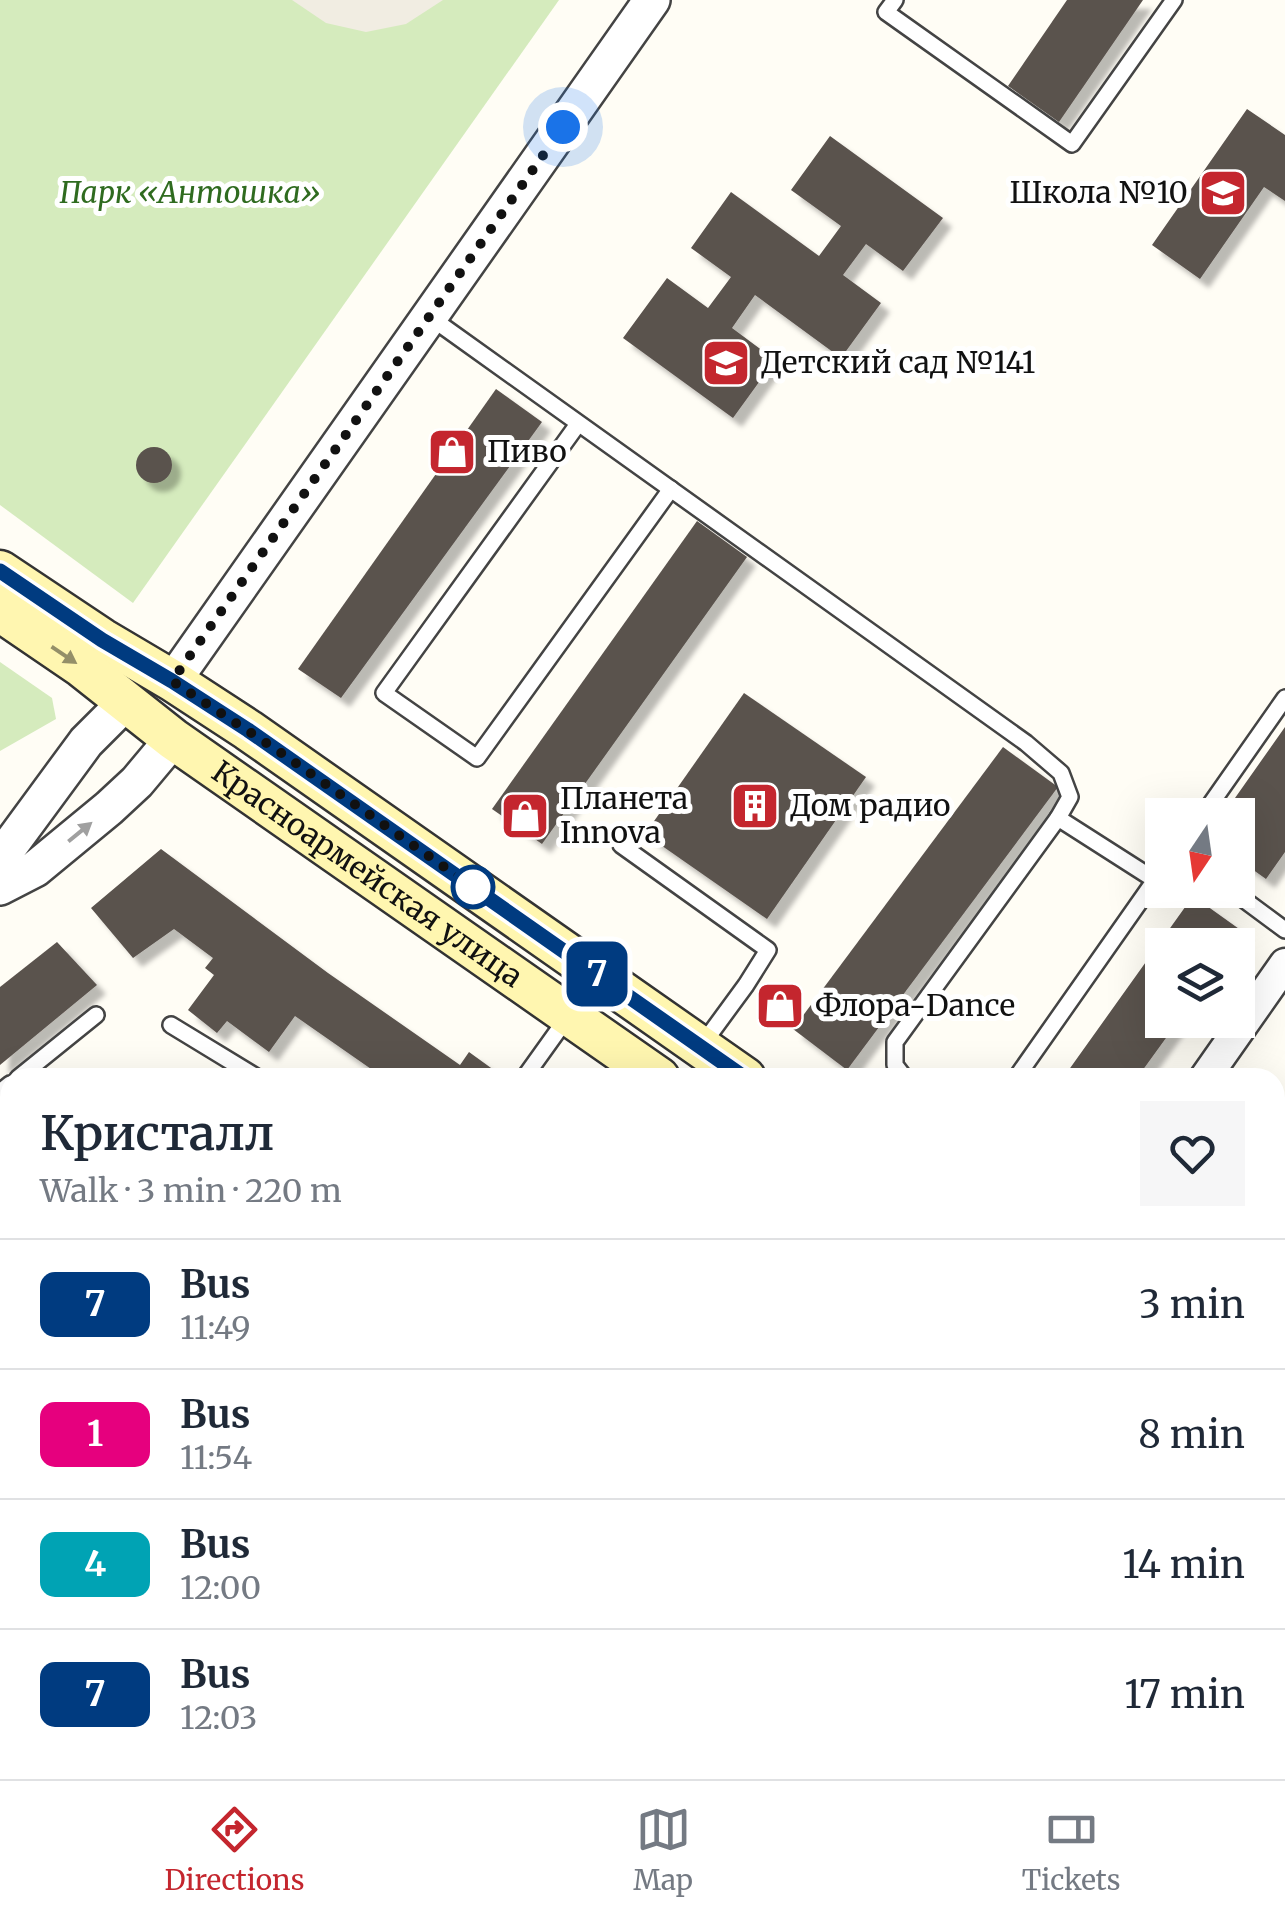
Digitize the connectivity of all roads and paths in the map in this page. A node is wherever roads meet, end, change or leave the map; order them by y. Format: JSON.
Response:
{"nodes":[{"id":1,"x":652,"y":0,"type":"edge"},
{"id":2,"x":895,"y":0,"type":"edge"},
{"id":3,"x":1174,"y":0,"type":"edge"},
{"id":4,"x":429,"y":317,"type":"junction"},
{"id":5,"x":578,"y":424,"type":"junction"},
{"id":6,"x":672,"y":489,"type":"junction"},
{"id":7,"x":0,"y":571,"type":"edge"},
{"id":8,"x":0,"y":611,"type":"edge"},
{"id":9,"x":172,"y":681,"type":"junction"},
{"id":10,"x":1285,"y":698,"type":"edge"},
{"id":11,"x":126,"y":702,"type":"junction"},
{"id":12,"x":173,"y":739,"type":"junction"},
{"id":13,"x":1215,"y":798,"type":"edge"},
{"id":14,"x":1058,"y":818,"type":"junction"},
{"id":15,"x":621,"y":846,"type":"dead end"},
{"id":16,"x":0,"y":858,"type":"edge"},
{"id":17,"x":1145,"y":867,"type":"edge"},
{"id":18,"x":0,"y":887,"type":"edge"},
{"id":19,"x":1145,"y":895,"type":"edge"},
{"id":20,"x":1255,"y":908,"type":"edge"},
{"id":21,"x":1285,"y":930,"type":"edge"},
{"id":22,"x":1285,"y":964,"type":"edge"},
{"id":23,"x":96,"y":1015,"type":"dead end"},
{"id":24,"x":569,"y":1015,"type":"junction"},
{"id":25,"x":170,"y":1025,"type":"dead end"},
{"id":26,"x":701,"y":1046,"type":"junction"},
{"id":27,"x":30,"y":1068,"type":"edge"},
{"id":28,"x":241,"y":1068,"type":"edge"},
{"id":29,"x":531,"y":1068,"type":"edge"},
{"id":30,"x":644,"y":1068,"type":"edge"},
{"id":31,"x":731,"y":1068,"type":"edge"},
{"id":32,"x":897,"y":1068,"type":"edge"},
{"id":33,"x":1023,"y":1068,"type":"edge"},
{"id":34,"x":1212,"y":1068,"type":"edge"}],
"edges":[{"from":1,"to":4,"type":"street"},
{"from":2,"to":3,"type":"lane"},
{"from":4,"to":5,"type":"lane"},
{"from":4,"to":9,"type":"street"},
{"from":5,"to":6,"type":"lane"},
{"from":5,"to":6,"type":"lane"},
{"from":6,"to":14,"type":"lane"},
{"from":7,"to":9,"type":"main road","name":"Красноармейская улица"},
{"from":8,"to":11,"type":"main road","name":"Красноармейская улица","one_way":true},
{"from":9,"to":11,"type":"main road"},
{"from":9,"to":12,"type":"main road"},
{"from":9,"to":26,"type":"main road","name":"Красноармейская улица"},
{"from":10,"to":13,"type":"lane"},
{"from":11,"to":12,"type":"main road","name":"Красноармейская улица"},
{"from":11,"to":16,"type":"street"},
{"from":18,"to":12,"type":"street","one_way":true},
{"from":12,"to":24,"type":"main road","name":"Красноармейская улица"},
{"from":14,"to":17,"type":"lane"},
{"from":14,"to":32,"type":"lane"},
{"from":15,"to":26,"type":"lane"},
{"from":19,"to":33,"type":"lane"},
{"from":20,"to":21,"type":"lane"},
{"from":22,"to":34,"type":"street"},
{"from":23,"to":27,"type":"lane"},
{"from":24,"to":29,"type":"lane"},
{"from":24,"to":30,"type":"main road","name":"Красноармейская улица"},
{"from":25,"to":28,"type":"lane"},
{"from":26,"to":31,"type":"main road","name":"Красноармейская улица"}]}
